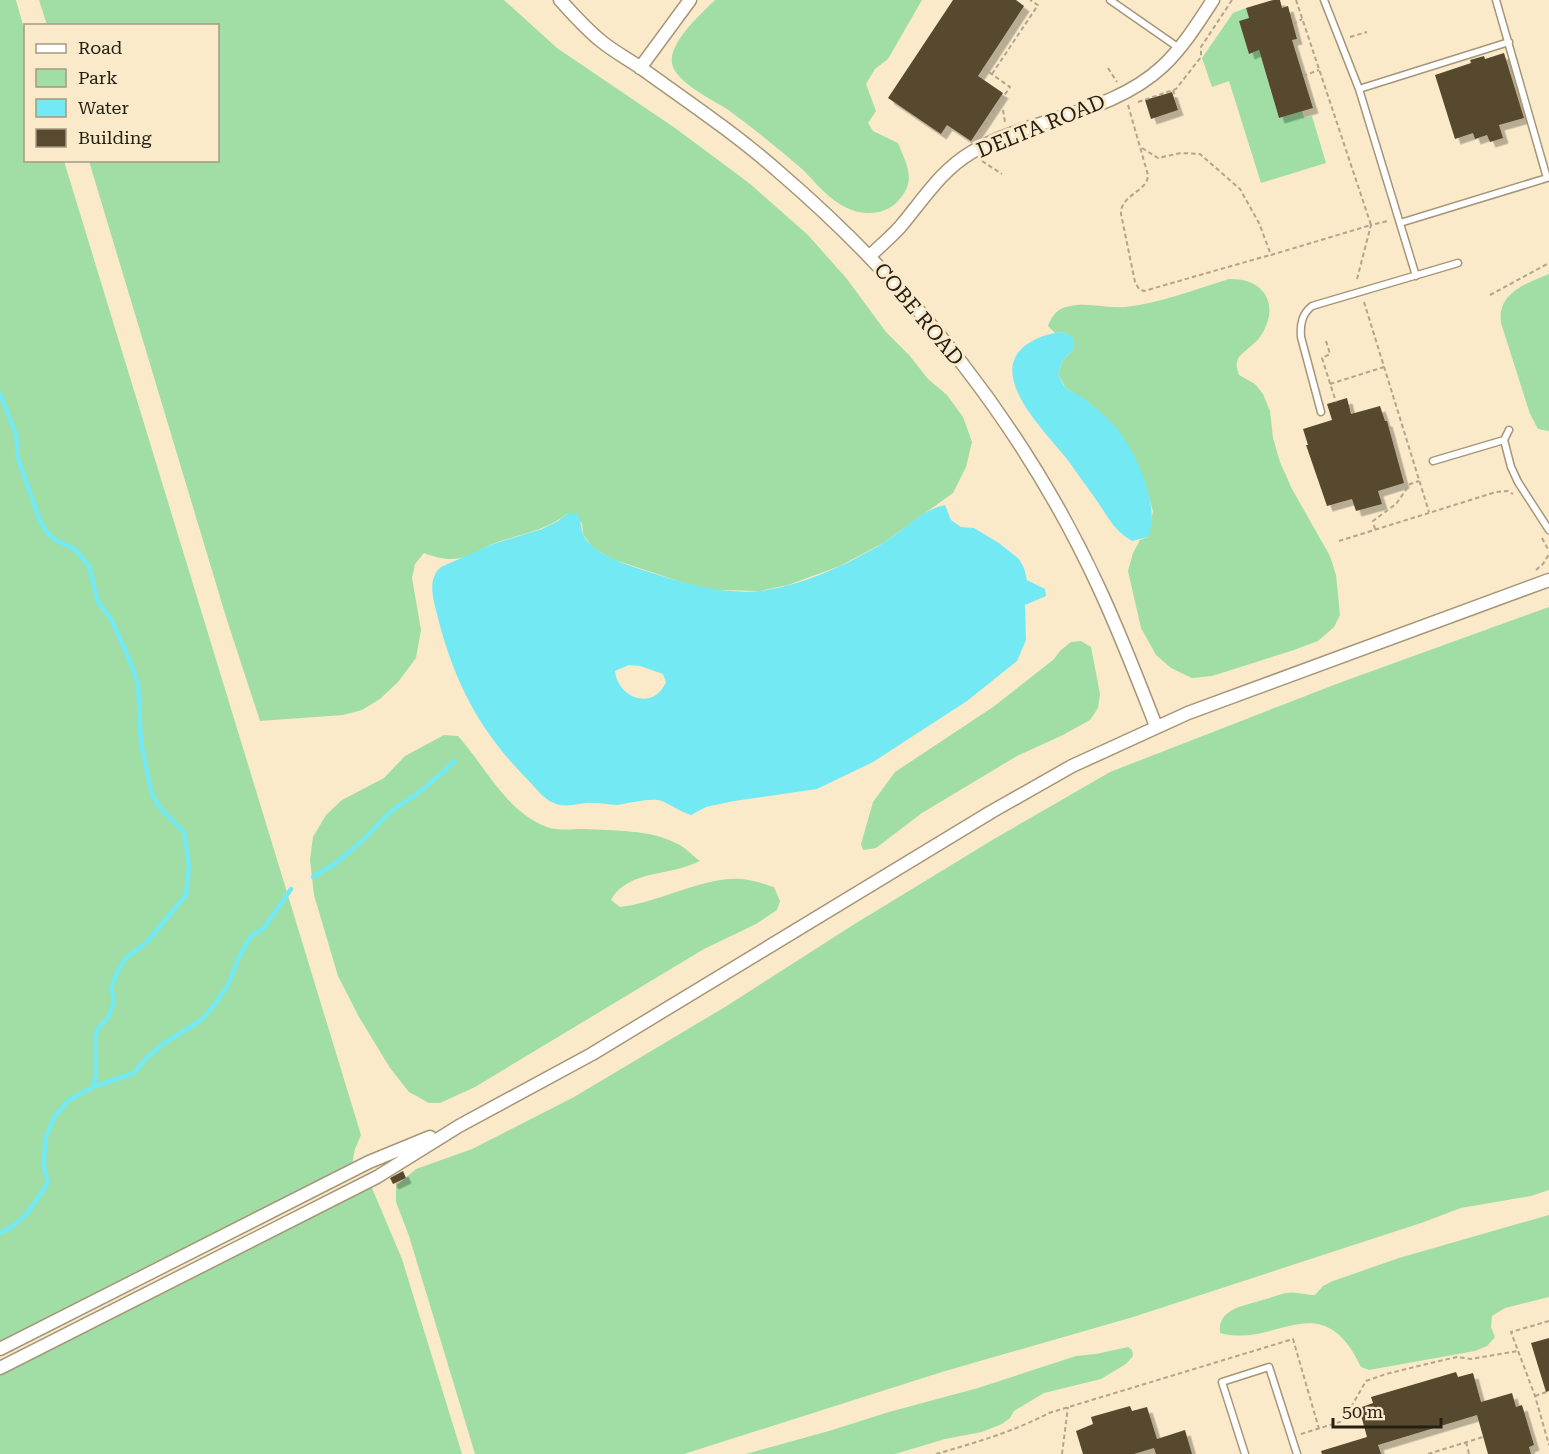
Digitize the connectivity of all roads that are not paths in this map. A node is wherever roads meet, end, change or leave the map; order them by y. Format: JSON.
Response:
{"nodes":[{"id":1,"x":560,"y":0,"type":"edge"},
{"id":2,"x":690,"y":0,"type":"edge"},
{"id":3,"x":1110,"y":0,"type":"edge"},
{"id":4,"x":1213,"y":0,"type":"edge"},
{"id":5,"x":1324,"y":0,"type":"edge"},
{"id":6,"x":1496,"y":0,"type":"edge"},
{"id":7,"x":1509,"y":42,"type":"junction"},
{"id":8,"x":1179,"y":49,"type":"junction"},
{"id":9,"x":640,"y":68,"type":"junction"},
{"id":10,"x":1359,"y":89,"type":"junction"},
{"id":11,"x":1399,"y":220,"type":"junction"},
{"id":12,"x":870,"y":256,"type":"junction"},
{"id":13,"x":1458,"y":263,"type":"dead end"},
{"id":14,"x":1416,"y":276,"type":"junction"},
{"id":15,"x":1321,"y":412,"type":"dead end"},
{"id":16,"x":1509,"y":430,"type":"dead end"},
{"id":17,"x":1504,"y":440,"type":"junction"},
{"id":18,"x":1433,"y":461,"type":"dead end"},
{"id":19,"x":1549,"y":530,"type":"edge"},
{"id":20,"x":1549,"y":580,"type":"edge"},
{"id":21,"x":1156,"y":726,"type":"junction"},
{"id":22,"x":459,"y":1126,"type":"junction"},
{"id":23,"x":351,"y":1170,"type":"junction"},
{"id":24,"x":359,"y":1186,"type":"junction"},
{"id":25,"x":0,"y":1348,"type":"edge"},
{"id":26,"x":0,"y":1368,"type":"edge"},
{"id":27,"x":1245,"y":1454,"type":"edge"},
{"id":28,"x":1297,"y":1454,"type":"edge"}],
"edges":[{"from":1,"to":9,"type":"street","name":"COBE ROAD"},
{"from":2,"to":9,"type":"street"},
{"from":3,"to":8,"type":"lane"},
{"from":4,"to":8,"type":"street","name":"DELTA ROAD"},
{"from":5,"to":10,"type":"lane"},
{"from":6,"to":7,"type":"lane"},
{"from":7,"to":10,"type":"lane"},
{"from":7,"to":11,"type":"lane"},
{"from":8,"to":12,"type":"street","name":"DELTA ROAD"},
{"from":9,"to":12,"type":"street","name":"COBE ROAD"},
{"from":10,"to":11,"type":"lane"},
{"from":11,"to":14,"type":"lane"},
{"from":12,"to":21,"type":"street","name":"COBE ROAD"},
{"from":13,"to":14,"type":"lane"},
{"from":14,"to":15,"type":"lane"},
{"from":16,"to":17,"type":"lane"},
{"from":17,"to":18,"type":"lane"},
{"from":17,"to":19,"type":"lane"},
{"from":20,"to":21,"type":"street"},
{"from":21,"to":22,"type":"street"},
{"from":22,"to":23,"type":"street"},
{"from":22,"to":24,"type":"street"},
{"from":23,"to":24,"type":"lane"},
{"from":23,"to":25,"type":"street"},
{"from":24,"to":26,"type":"street"},
{"from":27,"to":28,"type":"lane"}]}
